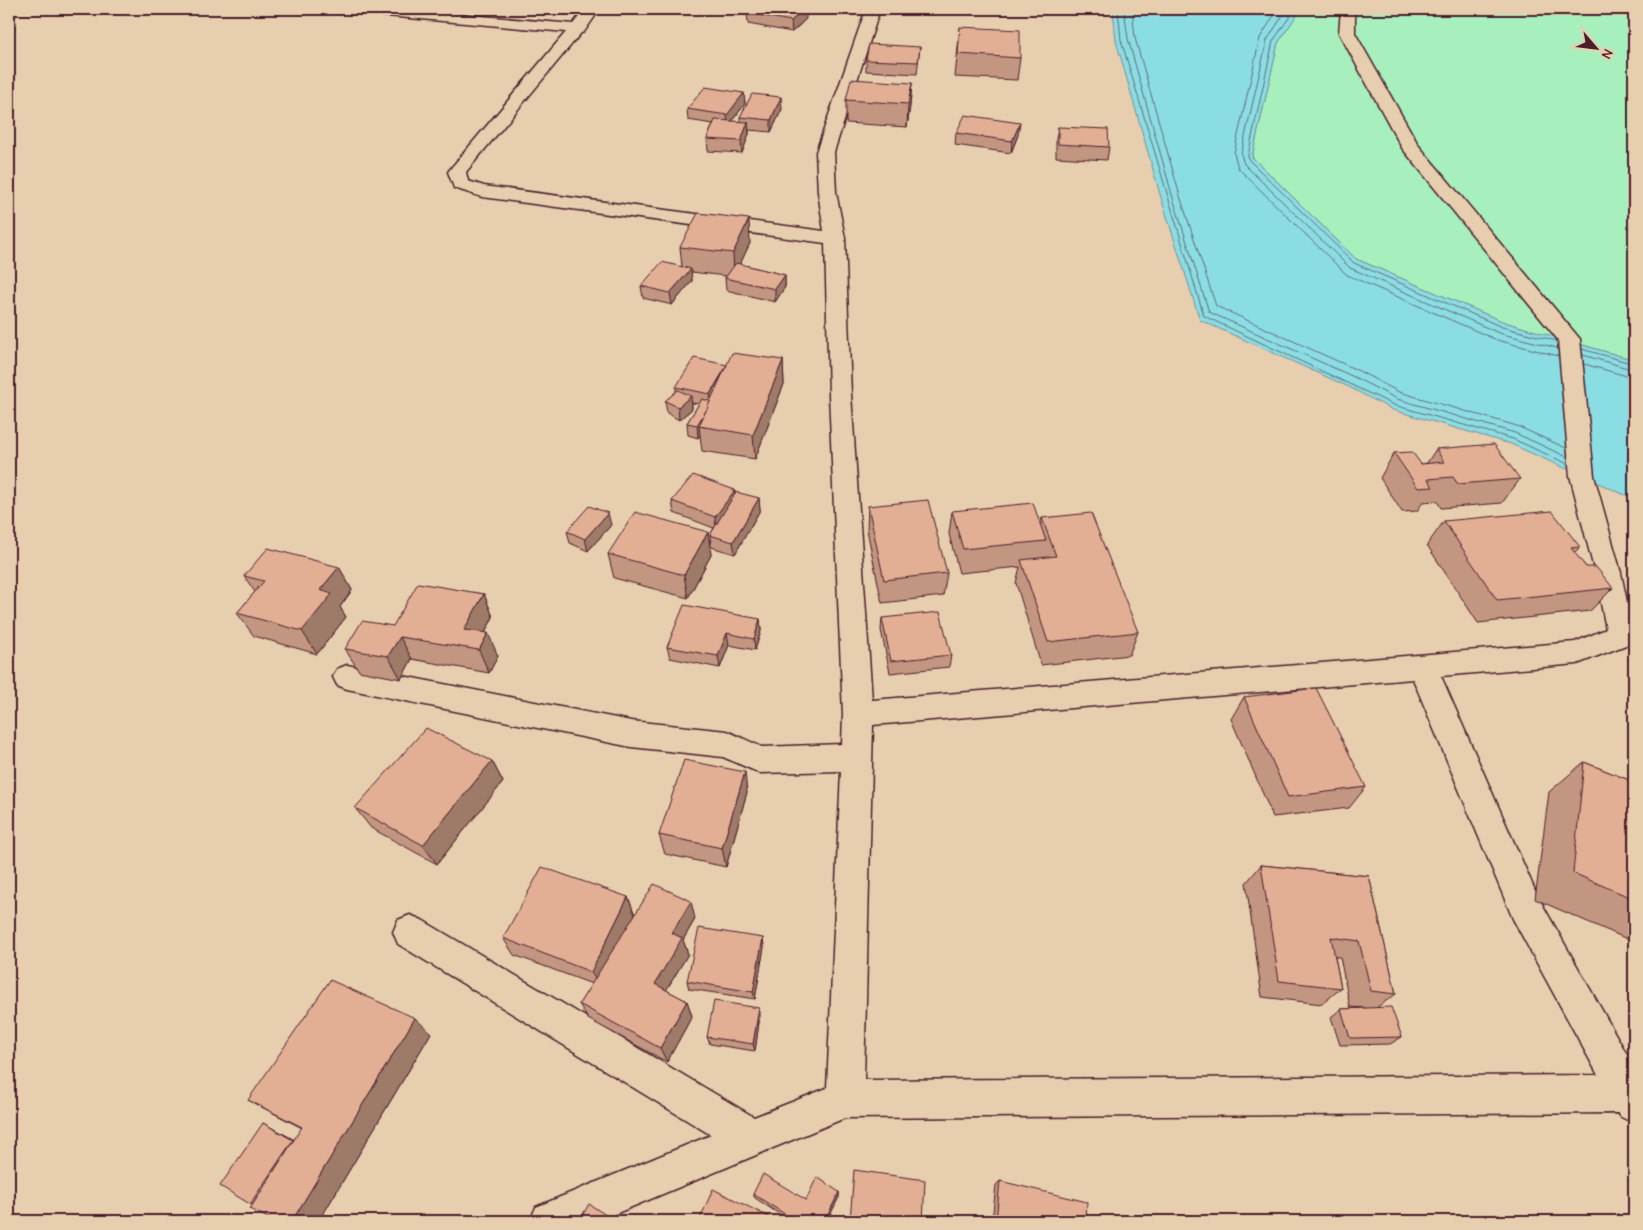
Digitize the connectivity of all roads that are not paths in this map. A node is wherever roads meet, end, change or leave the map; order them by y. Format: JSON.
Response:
{"nodes":[{"id":1,"x":352,"y":9,"type":"edge"},
{"id":2,"x":593,"y":9,"type":"edge"},
{"id":3,"x":873,"y":9,"type":"edge"},
{"id":4,"x":1348,"y":9,"type":"edge"},
{"id":5,"x":578,"y":29,"type":"junction"},
{"id":6,"x":835,"y":238,"type":"junction"},
{"id":7,"x":1422,"y":666,"type":"junction"},
{"id":8,"x":347,"y":677,"type":"dead end"},
{"id":9,"x":858,"y":714,"type":"junction"},
{"id":10,"x":856,"y":757,"type":"junction"},
{"id":11,"x":410,"y":932,"type":"dead end"},
{"id":12,"x":1633,"y":1097,"type":"edge"},
{"id":13,"x":845,"y":1099,"type":"junction"},
{"id":14,"x":751,"y":1137,"type":"junction"},
{"id":15,"x":550,"y":1221,"type":"edge"}],
"edges":[{"from":1,"to":5,"type":"street"},
{"from":2,"to":5,"type":"street"},
{"from":3,"to":6,"type":"street"},
{"from":4,"to":7,"type":"street"},
{"from":5,"to":6,"type":"street"},
{"from":6,"to":9,"type":"street"},
{"from":7,"to":9,"type":"street"},
{"from":7,"to":12,"type":"street"},
{"from":8,"to":10,"type":"street"},
{"from":9,"to":10,"type":"street"},
{"from":10,"to":13,"type":"street"},
{"from":11,"to":14,"type":"street"},
{"from":12,"to":13,"type":"street"},
{"from":13,"to":14,"type":"street"},
{"from":14,"to":15,"type":"street"}]}
